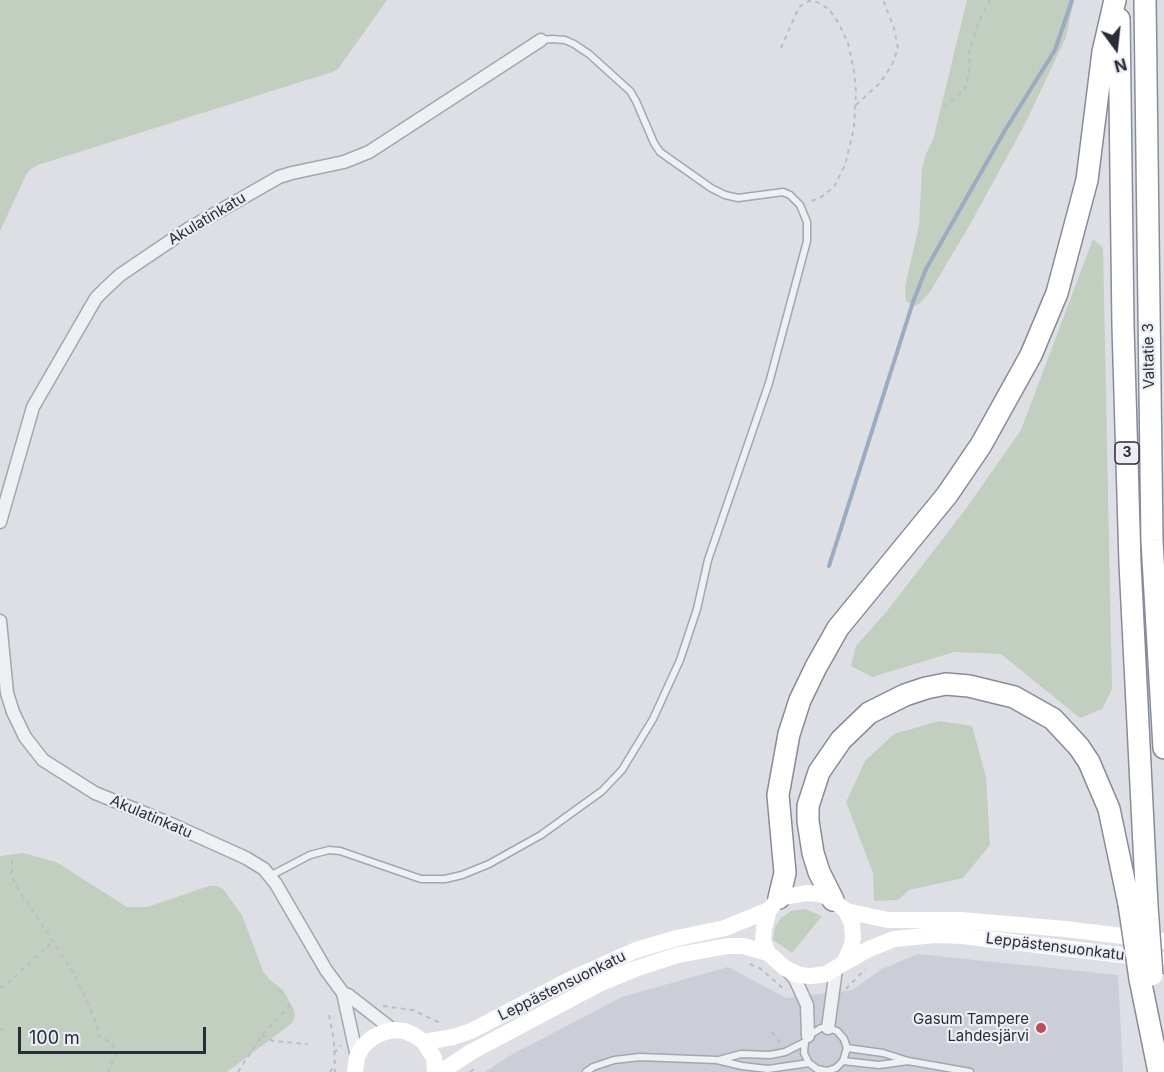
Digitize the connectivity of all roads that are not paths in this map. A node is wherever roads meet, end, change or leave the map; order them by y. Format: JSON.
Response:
{"nodes":[{"id":1,"x":1115,"y":0,"type":"edge"},
{"id":2,"x":1120,"y":0,"type":"edge"},
{"id":3,"x":1145,"y":0,"type":"edge"},
{"id":4,"x":541,"y":40,"type":"joint"},
{"id":5,"x":0,"y":522,"type":"edge"},
{"id":6,"x":0,"y":621,"type":"edge"},
{"id":7,"x":1164,"y":748,"type":"edge"},
{"id":8,"x":270,"y":876,"type":"junction"},
{"id":9,"x":774,"y":904,"type":"junction"},
{"id":10,"x":1138,"y":905,"type":"junction"},
{"id":11,"x":840,"y":906,"type":"junction"},
{"id":12,"x":1164,"y":941,"type":"edge"},
{"id":13,"x":768,"y":953,"type":"junction"},
{"id":14,"x":1164,"y":960,"type":"edge"},
{"id":15,"x":840,"y":966,"type":"junction"},
{"id":16,"x":785,"y":968,"type":"junction"},
{"id":17,"x":343,"y":993,"type":"junction"},
{"id":18,"x":828,"y":1028,"type":"junction"},
{"id":19,"x":393,"y":1030,"type":"junction"},
{"id":20,"x":807,"y":1039,"type":"junction"},
{"id":21,"x":424,"y":1042,"type":"junction"},
{"id":22,"x":847,"y":1048,"type":"junction"},
{"id":23,"x":717,"y":1060,"type":"junction"},
{"id":24,"x":843,"y":1061,"type":"junction"},
{"id":25,"x":908,"y":1061,"type":"junction"},
{"id":26,"x":809,"y":1063,"type":"junction"},
{"id":27,"x":883,"y":1064,"type":"junction"},
{"id":28,"x":355,"y":1068,"type":"edge"},
{"id":29,"x":767,"y":1070,"type":"edge"},
{"id":30,"x":435,"y":1072,"type":"edge"},
{"id":31,"x":441,"y":1072,"type":"edge"},
{"id":32,"x":586,"y":1072,"type":"edge"},
{"id":33,"x":885,"y":1072,"type":"edge"},
{"id":34,"x":970,"y":1072,"type":"edge"},
{"id":35,"x":1159,"y":1072,"type":"edge"}],
"edges":[{"from":1,"to":9,"type":"highway"},
{"from":2,"to":10,"type":"highway","number":"3"},
{"from":3,"to":7,"type":"highway","name":"Valtatie 3"},
{"from":4,"to":5,"type":"street","name":"Akulatinkatu"},
{"from":4,"to":8,"type":"lane"},
{"from":6,"to":8,"type":"street","name":"Akulatinkatu"},
{"from":8,"to":17,"type":"street","name":"Akulatinkatu"},
{"from":9,"to":11,"type":"main road"},
{"from":9,"to":13,"type":"main road"},
{"from":9,"to":21,"type":"main road","name":"Leppästensuonkatu"},
{"from":10,"to":11,"type":"highway"},
{"from":10,"to":35,"type":"highway","number":"3","bridge":true},
{"from":11,"to":12,"type":"main road","name":"Leppästensuonkatu"},
{"from":11,"to":15,"type":"main road"},
{"from":13,"to":16,"type":"main road"},
{"from":13,"to":31,"type":"main road","name":"Leppästensuonkatu"},
{"from":14,"to":15,"type":"main road","name":"Leppästensuonkatu"},
{"from":15,"to":16,"type":"main road"},
{"from":15,"to":18,"type":"street"},
{"from":16,"to":20,"type":"street"},
{"from":17,"to":19,"type":"street","name":"Akulatinkatu"},
{"from":17,"to":28,"type":"street","name":"Akulatinkatu"},
{"from":18,"to":20,"type":"lane"},
{"from":18,"to":22,"type":"lane"},
{"from":19,"to":21,"type":"main road"},
{"from":19,"to":28,"type":"main road"},
{"from":20,"to":23,"type":"lane"},
{"from":20,"to":26,"type":"lane"},
{"from":21,"to":30,"type":"main road"},
{"from":22,"to":24,"type":"lane"},
{"from":22,"to":25,"type":"lane"},
{"from":23,"to":29,"type":"lane"},
{"from":23,"to":32,"type":"lane"},
{"from":24,"to":26,"type":"lane"},
{"from":24,"to":27,"type":"lane"},
{"from":25,"to":27,"type":"lane"},
{"from":25,"to":34,"type":"lane"},
{"from":26,"to":29,"type":"lane"},
{"from":27,"to":33,"type":"lane"}]}
